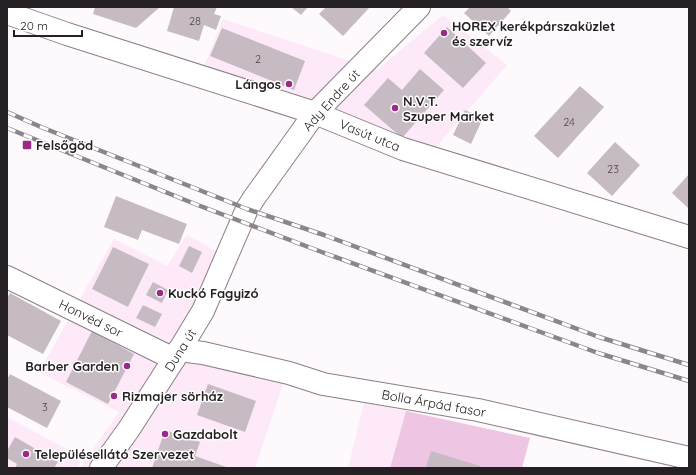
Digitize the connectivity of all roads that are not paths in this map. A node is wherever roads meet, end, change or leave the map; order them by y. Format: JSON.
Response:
{"nodes":[{"id":1,"x":419,"y":7,"type":"edge"},
{"id":2,"x":7,"y":13,"type":"edge"},
{"id":3,"x":315,"y":113,"type":"junction"},
{"id":4,"x":242,"y":222,"type":"joint"},
{"id":5,"x":689,"y":237,"type":"edge"},
{"id":6,"x":7,"y":277,"type":"edge"},
{"id":7,"x":177,"y":355,"type":"junction"},
{"id":8,"x":689,"y":458,"type":"edge"},
{"id":9,"x":101,"y":468,"type":"edge"}],
"edges":[{"from":1,"to":3,"type":"street","name":"Ady Endre út"},
{"from":2,"to":3,"type":"street","name":"Vasút utca"},
{"from":3,"to":4,"type":"street","name":"Ady Endre út"},
{"from":3,"to":5,"type":"street","name":"Vasút utca"},
{"from":4,"to":7,"type":"street","name":"Duna út"},
{"from":6,"to":7,"type":"street","name":"Honvéd sor"},
{"from":7,"to":8,"type":"street","name":"Bolla Árpád fasor"},
{"from":7,"to":9,"type":"street","name":"Duna út"}]}
